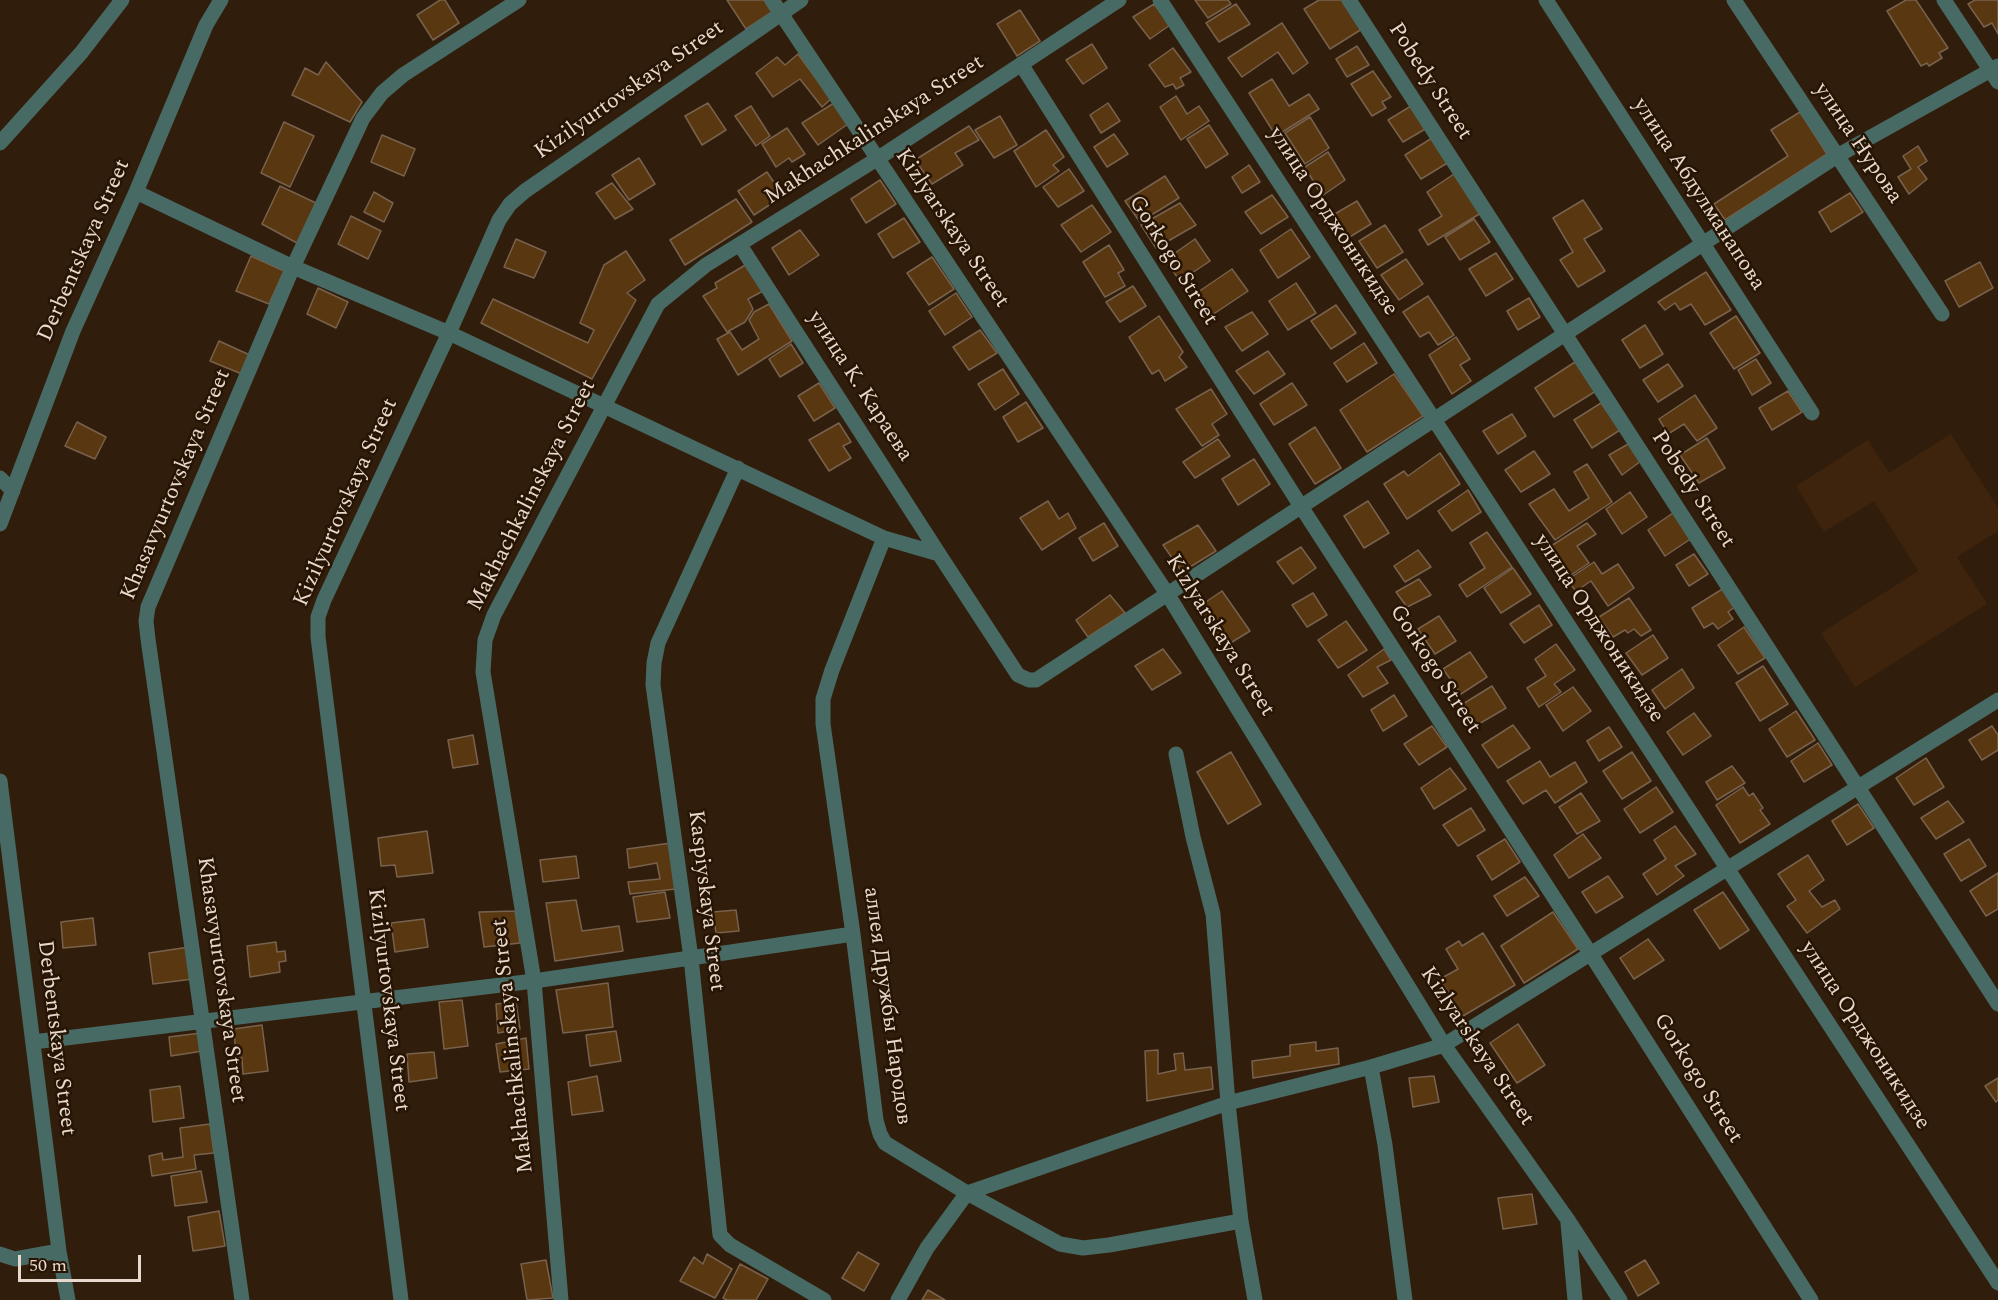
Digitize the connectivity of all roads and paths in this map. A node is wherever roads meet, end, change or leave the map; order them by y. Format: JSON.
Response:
{"nodes":[{"id":1,"x":122,"y":0,"type":"edge"},
{"id":2,"x":220,"y":0,"type":"edge"},
{"id":3,"x":519,"y":0,"type":"edge"},
{"id":4,"x":772,"y":0,"type":"edge"},
{"id":5,"x":801,"y":0,"type":"edge"},
{"id":6,"x":1119,"y":0,"type":"edge"},
{"id":7,"x":1160,"y":0,"type":"edge"},
{"id":8,"x":1349,"y":0,"type":"edge"},
{"id":9,"x":1546,"y":0,"type":"edge"},
{"id":10,"x":1734,"y":0,"type":"edge"},
{"id":11,"x":1944,"y":0,"type":"edge"},
{"id":12,"x":780,"y":13,"type":"junction"},
{"id":13,"x":1021,"y":64,"type":"junction"},
{"id":14,"x":1996,"y":73,"type":"edge"},
{"id":15,"x":0,"y":143,"type":"edge"},
{"id":16,"x":1837,"y":156,"type":"junction"},
{"id":17,"x":877,"y":159,"type":"junction"},
{"id":18,"x":136,"y":192,"type":"junction"},
{"id":19,"x":1703,"y":244,"type":"junction"},
{"id":20,"x":740,"y":245,"type":"junction"},
{"id":21,"x":294,"y":267,"type":"junction"},
{"id":22,"x":1942,"y":314,"type":"dead end"},
{"id":23,"x":449,"y":333,"type":"junction"},
{"id":24,"x":1565,"y":334,"type":"junction"},
{"id":25,"x":605,"y":407,"type":"junction"},
{"id":26,"x":1812,"y":413,"type":"dead end"},
{"id":27,"x":1434,"y":420,"type":"junction"},
{"id":28,"x":738,"y":468,"type":"junction"},
{"id":29,"x":0,"y":478,"type":"edge"},
{"id":30,"x":13,"y":490,"type":"junction"},
{"id":31,"x":1302,"y":508,"type":"junction"},
{"id":32,"x":0,"y":524,"type":"edge"},
{"id":33,"x":884,"y":538,"type":"junction"},
{"id":34,"x":939,"y":554,"type":"junction"},
{"id":35,"x":1168,"y":595,"type":"junction"},
{"id":36,"x":1998,"y":700,"type":"edge"},
{"id":37,"x":1176,"y":754,"type":"dead end"},
{"id":38,"x":0,"y":781,"type":"edge"},
{"id":39,"x":1858,"y":788,"type":"junction"},
{"id":40,"x":1728,"y":869,"type":"junction"},
{"id":41,"x":853,"y":934,"type":"junction"},
{"id":42,"x":1590,"y":953,"type":"junction"},
{"id":43,"x":691,"y":958,"type":"junction"},
{"id":44,"x":534,"y":981,"type":"junction"},
{"id":45,"x":365,"y":1001,"type":"junction"},
{"id":46,"x":1998,"y":1004,"type":"edge"},
{"id":47,"x":204,"y":1020,"type":"junction"},
{"id":48,"x":33,"y":1042,"type":"junction"},
{"id":49,"x":1444,"y":1045,"type":"junction"},
{"id":50,"x":1371,"y":1067,"type":"junction"},
{"id":51,"x":1228,"y":1103,"type":"junction"},
{"id":52,"x":967,"y":1193,"type":"junction"},
{"id":53,"x":1242,"y":1221,"type":"junction"},
{"id":54,"x":1568,"y":1221,"type":"junction"},
{"id":55,"x":59,"y":1251,"type":"junction"},
{"id":56,"x":0,"y":1254,"type":"edge"},
{"id":57,"x":1998,"y":1283,"type":"edge"},
{"id":58,"x":68,"y":1300,"type":"edge"},
{"id":59,"x":242,"y":1300,"type":"edge"},
{"id":60,"x":401,"y":1300,"type":"edge"},
{"id":61,"x":561,"y":1300,"type":"edge"},
{"id":62,"x":824,"y":1300,"type":"edge"},
{"id":63,"x":898,"y":1300,"type":"edge"},
{"id":64,"x":1255,"y":1300,"type":"edge"},
{"id":65,"x":1405,"y":1300,"type":"edge"},
{"id":66,"x":1575,"y":1300,"type":"edge"},
{"id":67,"x":1620,"y":1300,"type":"edge"},
{"id":68,"x":1811,"y":1300,"type":"edge"}],
"edges":[{"from":1,"to":15,"type":"street"},
{"from":2,"to":18,"type":"street","name":"Derbentskaya Street"},
{"from":3,"to":21,"type":"street","name":"Khasavyurtovskaya Street"},
{"from":4,"to":12,"type":"street","name":"Kizlyarskaya Street"},
{"from":5,"to":12,"type":"street","name":"Kizilyurtovskaya Street"},
{"from":6,"to":13,"type":"street","name":"Makhachkalinskaya Street"},
{"from":7,"to":27,"type":"street","name":"улица Орджоникидзе"},
{"from":8,"to":24,"type":"street","name":"Pobedy Street"},
{"from":9,"to":19,"type":"street","name":"улица Абдулманапова"},
{"from":10,"to":16,"type":"street","name":"улица Нурова"},
{"from":11,"to":14,"type":"street"},
{"from":12,"to":17,"type":"street","name":"Kizlyarskaya Street"},
{"from":12,"to":23,"type":"street","name":"Kizilyurtovskaya Street"},
{"from":13,"to":17,"type":"street","name":"Makhachkalinskaya Street"},
{"from":13,"to":31,"type":"street","name":"Gorkogo Street"},
{"from":14,"to":16,"type":"street"},
{"from":16,"to":19,"type":"street"},
{"from":16,"to":22,"type":"street","name":"улица Нурова"},
{"from":17,"to":20,"type":"street","name":"Makhachkalinskaya Street"},
{"from":17,"to":35,"type":"street","name":"Kizlyarskaya Street"},
{"from":18,"to":21,"type":"street"},
{"from":18,"to":30,"type":"street","name":"Derbentskaya Street"},
{"from":19,"to":24,"type":"street"},
{"from":19,"to":26,"type":"street","name":"улица Абдулманапова"},
{"from":20,"to":25,"type":"street","name":"Makhachkalinskaya Street"},
{"from":20,"to":34,"type":"street","name":"улица К. Караева"},
{"from":21,"to":23,"type":"street"},
{"from":21,"to":47,"type":"street","name":"Khasavyurtovskaya Street"},
{"from":23,"to":25,"type":"street"},
{"from":23,"to":45,"type":"street","name":"Kizilyurtovskaya Street"},
{"from":24,"to":27,"type":"street"},
{"from":24,"to":39,"type":"street","name":"Pobedy Street"},
{"from":25,"to":28,"type":"street"},
{"from":25,"to":44,"type":"street","name":"Makhachkalinskaya Street"},
{"from":27,"to":31,"type":"street"},
{"from":27,"to":40,"type":"street","name":"улица Орджоникидзе"},
{"from":28,"to":33,"type":"street"},
{"from":28,"to":43,"type":"street","name":"Kaspiyskaya Street"},
{"from":29,"to":30,"type":"street"},
{"from":30,"to":32,"type":"street","name":"Derbentskaya Street"},
{"from":31,"to":35,"type":"street"},
{"from":31,"to":42,"type":"street","name":"Gorkogo Street"},
{"from":33,"to":34,"type":"street"},
{"from":33,"to":41,"type":"street","name":"аллея Дружбы Народов"},
{"from":34,"to":35,"type":"street","name":"улица К. Караева"},
{"from":35,"to":49,"type":"street","name":"Kizlyarskaya Street"},
{"from":36,"to":39,"type":"street"},
{"from":37,"to":51,"type":"street"},
{"from":38,"to":48,"type":"street","name":"Derbentskaya Street"},
{"from":39,"to":40,"type":"street"},
{"from":39,"to":46,"type":"street","name":"Pobedy Street"},
{"from":40,"to":42,"type":"street"},
{"from":40,"to":57,"type":"street","name":"улица Орджоникидзе"},
{"from":41,"to":43,"type":"street"},
{"from":41,"to":52,"type":"street","name":"аллея Дружбы Народов"},
{"from":42,"to":49,"type":"street"},
{"from":42,"to":68,"type":"street","name":"Gorkogo Street"},
{"from":43,"to":44,"type":"street"},
{"from":43,"to":62,"type":"street","name":"Kaspiyskaya Street"},
{"from":44,"to":45,"type":"street"},
{"from":44,"to":61,"type":"street","name":"Makhachkalinskaya Street"},
{"from":45,"to":47,"type":"street"},
{"from":45,"to":60,"type":"street","name":"Kizilyurtovskaya Street"},
{"from":47,"to":48,"type":"street"},
{"from":47,"to":59,"type":"street","name":"Khasavyurtovskaya Street"},
{"from":48,"to":55,"type":"street","name":"Derbentskaya Street"},
{"from":49,"to":50,"type":"street"},
{"from":49,"to":54,"type":"street","name":"Kizlyarskaya Street"},
{"from":50,"to":51,"type":"street"},
{"from":50,"to":65,"type":"street"},
{"from":51,"to":52,"type":"street"},
{"from":51,"to":53,"type":"street"},
{"from":52,"to":53,"type":"street","name":"аллея Дружбы Народов"},
{"from":52,"to":63,"type":"street"},
{"from":53,"to":64,"type":"street"},
{"from":54,"to":66,"type":"street"},
{"from":54,"to":67,"type":"street","name":"Kizlyarskaya Street"},
{"from":55,"to":56,"type":"street"},
{"from":55,"to":58,"type":"street","name":"Derbentskaya Street"}]}
